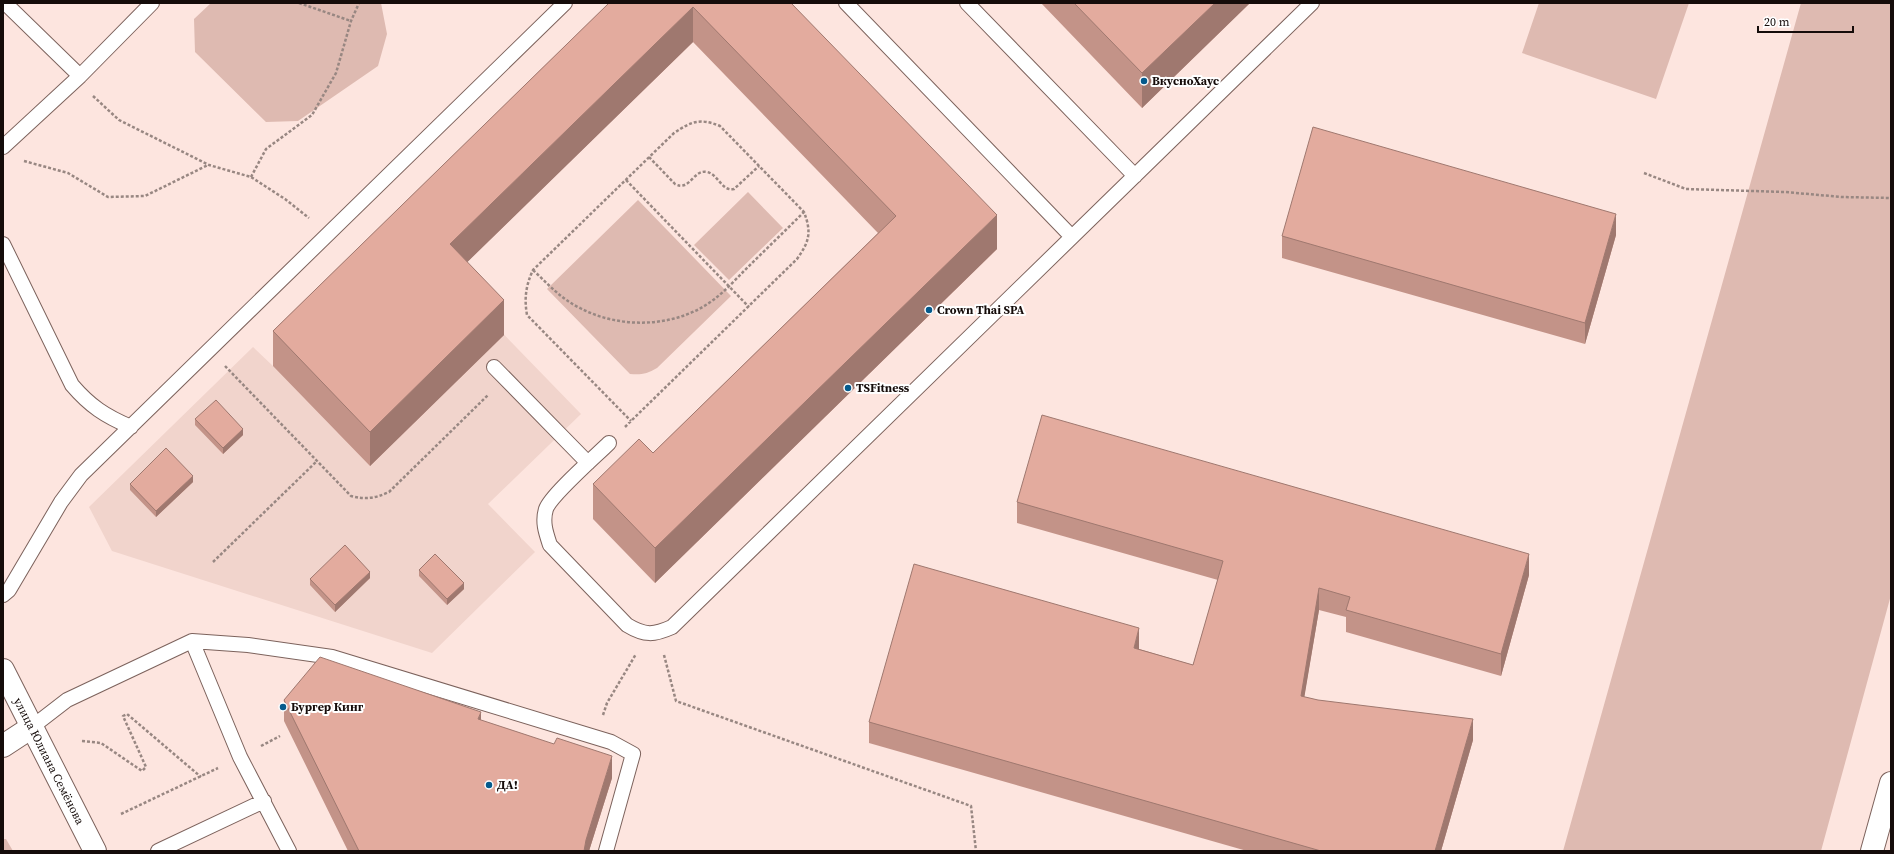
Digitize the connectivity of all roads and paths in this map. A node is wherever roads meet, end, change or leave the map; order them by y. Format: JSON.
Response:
{"nodes":[{"id":1,"x":5,"y":3,"type":"edge"},
{"id":2,"x":152,"y":3,"type":"edge"},
{"id":3,"x":299,"y":3,"type":"edge"},
{"id":4,"x":359,"y":3,"type":"edge"},
{"id":5,"x":565,"y":3,"type":"edge"},
{"id":6,"x":846,"y":3,"type":"edge"},
{"id":7,"x":967,"y":3,"type":"edge"},
{"id":8,"x":1312,"y":3,"type":"edge"},
{"id":9,"x":351,"y":21,"type":"junction"},
{"id":10,"x":80,"y":76,"type":"junction"},
{"id":11,"x":92,"y":95,"type":"dead end"},
{"id":12,"x":3,"y":147,"type":"edge"},
{"id":13,"x":649,"y":157,"type":"junction"},
{"id":14,"x":24,"y":161,"type":"dead end"},
{"id":15,"x":209,"y":165,"type":"junction"},
{"id":16,"x":759,"y":166,"type":"junction"},
{"id":17,"x":1644,"y":173,"type":"dead end"},
{"id":18,"x":1135,"y":176,"type":"junction"},
{"id":19,"x":251,"y":177,"type":"junction"},
{"id":20,"x":626,"y":180,"type":"junction"},
{"id":21,"x":1891,"y":198,"type":"edge"},
{"id":22,"x":804,"y":212,"type":"junction"},
{"id":23,"x":312,"y":220,"type":"dead end"},
{"id":24,"x":1072,"y":237,"type":"junction"},
{"id":25,"x":3,"y":244,"type":"edge"},
{"id":26,"x":533,"y":270,"type":"junction"},
{"id":27,"x":728,"y":286,"type":"junction"},
{"id":28,"x":749,"y":307,"type":"junction"},
{"id":29,"x":494,"y":367,"type":"dead end"},
{"id":30,"x":230,"y":370,"type":"dead end"},
{"id":31,"x":506,"y":378,"type":"junction"},
{"id":32,"x":631,"y":421,"type":"junction"},
{"id":33,"x":131,"y":426,"type":"junction"},
{"id":34,"x":609,"y":443,"type":"joint"},
{"id":35,"x":317,"y":461,"type":"junction"},
{"id":36,"x":588,"y":463,"type":"junction"},
{"id":37,"x":214,"y":562,"type":"dead end"},
{"id":38,"x":3,"y":595,"type":"edge"},
{"id":39,"x":653,"y":633,"type":"junction"},
{"id":40,"x":192,"y":641,"type":"junction"},
{"id":41,"x":3,"y":670,"type":"edge"},
{"id":42,"x":607,"y":703,"type":"dead end"},
{"id":43,"x":32,"y":727,"type":"junction"},
{"id":44,"x":280,"y":736,"type":"dead end"},
{"id":45,"x":82,"y":741,"type":"dead end"},
{"id":46,"x":3,"y":746,"type":"edge"},
{"id":47,"x":258,"y":747,"type":"dead end"},
{"id":48,"x":224,"y":765,"type":"dead end"},
{"id":49,"x":201,"y":777,"type":"junction"},
{"id":50,"x":1891,"y":783,"type":"edge"},
{"id":51,"x":264,"y":801,"type":"junction"},
{"id":52,"x":121,"y":814,"type":"dead end"},
{"id":53,"x":95,"y":851,"type":"edge"},
{"id":54,"x":158,"y":851,"type":"edge"},
{"id":55,"x":289,"y":851,"type":"edge"},
{"id":56,"x":606,"y":851,"type":"edge"},
{"id":57,"x":976,"y":851,"type":"edge"},
{"id":58,"x":1872,"y":851,"type":"edge"}],
"edges":[{"from":1,"to":10,"type":"lane"},
{"from":2,"to":10,"type":"lane"},
{"from":3,"to":9,"type":"path"},
{"from":4,"to":9,"type":"path"},
{"from":5,"to":33,"type":"lane"},
{"from":6,"to":24,"type":"lane"},
{"from":7,"to":18,"type":"lane"},
{"from":8,"to":18,"type":"lane"},
{"from":9,"to":19,"type":"path"},
{"from":10,"to":12,"type":"lane"},
{"from":11,"to":15,"type":"path"},
{"from":13,"to":16,"type":"path"},
{"from":13,"to":16,"type":"path"},
{"from":13,"to":20,"type":"path"},
{"from":14,"to":15,"type":"path"},
{"from":15,"to":19,"type":"path"},
{"from":16,"to":22,"type":"path"},
{"from":17,"to":21,"type":"path"},
{"from":18,"to":24,"type":"lane"},
{"from":19,"to":23,"type":"path"},
{"from":20,"to":26,"type":"path"},
{"from":20,"to":27,"type":"path"},
{"from":22,"to":27,"type":"path"},
{"from":22,"to":28,"type":"path"},
{"from":24,"to":39,"type":"lane"},
{"from":25,"to":33,"type":"lane"},
{"from":26,"to":27,"type":"path"},
{"from":26,"to":32,"type":"path"},
{"from":27,"to":28,"type":"path"},
{"from":28,"to":32,"type":"path"},
{"from":29,"to":31,"type":"lane"},
{"from":30,"to":35,"type":"path"},
{"from":31,"to":35,"type":"path"},
{"from":31,"to":36,"type":"lane"},
{"from":32,"to":34,"type":"path"},
{"from":33,"to":38,"type":"lane"},
{"from":34,"to":36,"type":"lane"},
{"from":35,"to":37,"type":"path"},
{"from":36,"to":39,"type":"lane"},
{"from":39,"to":42,"type":"path"},
{"from":39,"to":57,"type":"path"},
{"from":40,"to":43,"type":"lane"},
{"from":40,"to":51,"type":"lane"},
{"from":40,"to":56,"type":"lane"},
{"from":41,"to":43,"type":"street","name":"улица Юлиана Семёнова"},
{"from":43,"to":46,"type":"street"},
{"from":43,"to":53,"type":"street","name":"улица Юлиана Семёнова"},
{"from":44,"to":47,"type":"path"},
{"from":45,"to":49,"type":"path"},
{"from":48,"to":49,"type":"path"},
{"from":49,"to":52,"type":"path"},
{"from":50,"to":58,"type":"street"},
{"from":51,"to":54,"type":"lane"},
{"from":51,"to":55,"type":"lane"}]}
